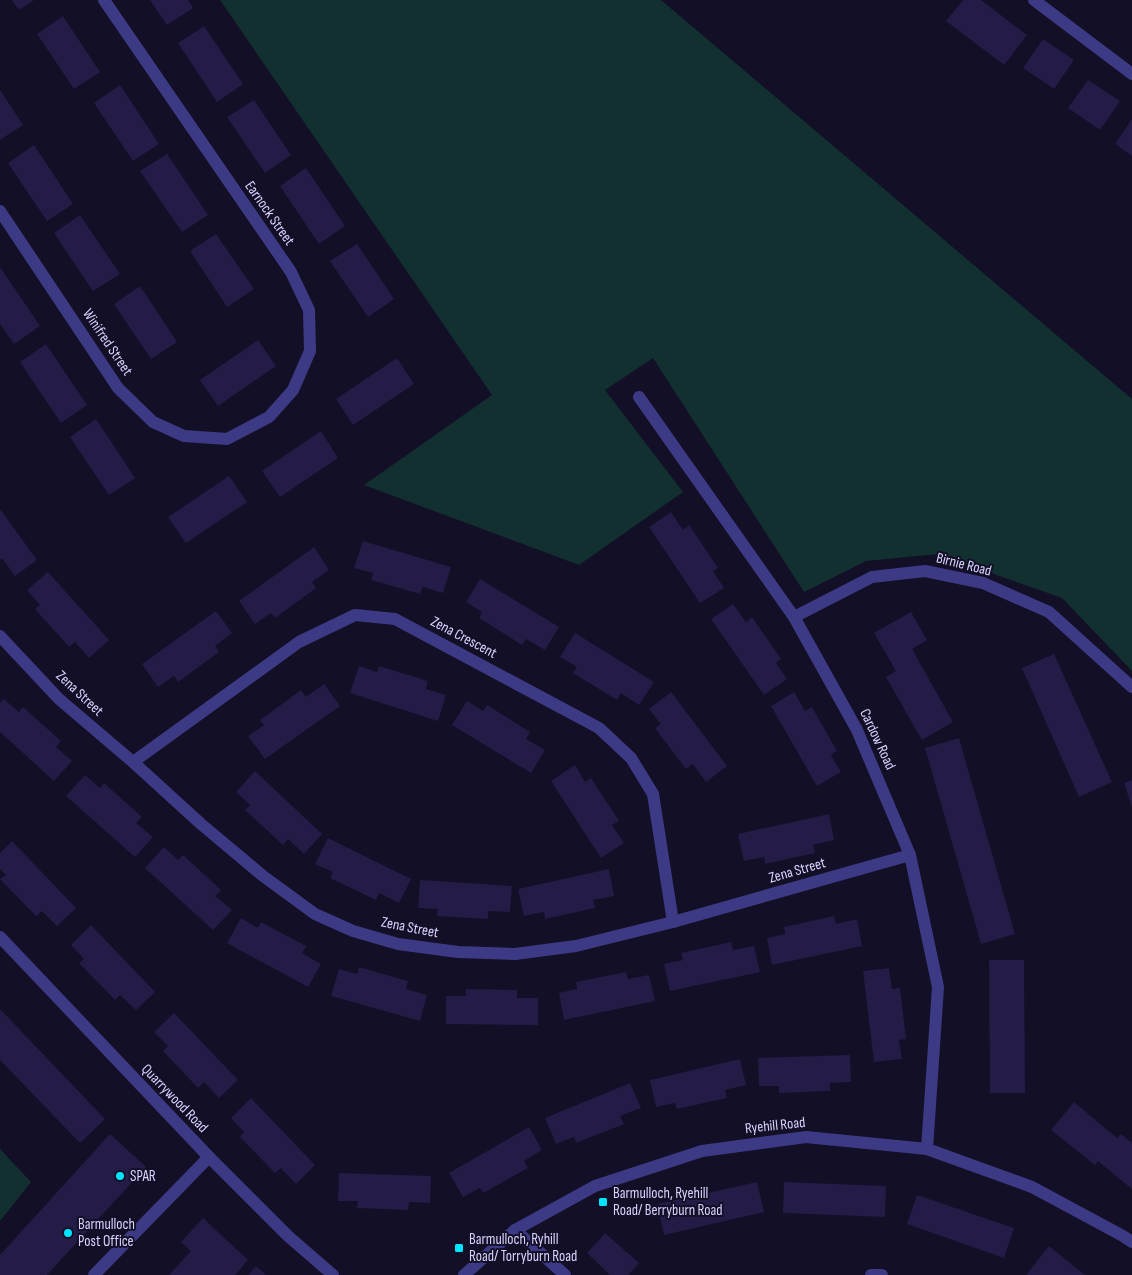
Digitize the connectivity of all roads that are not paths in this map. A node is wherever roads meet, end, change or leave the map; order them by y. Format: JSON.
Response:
{"nodes":[{"id":1,"x":104,"y":0,"type":"edge"},
{"id":2,"x":1034,"y":0,"type":"edge"},
{"id":3,"x":1132,"y":74,"type":"edge"},
{"id":4,"x":0,"y":211,"type":"edge"},
{"id":5,"x":638,"y":397,"type":"dead end"},
{"id":6,"x":227,"y":439,"type":"joint"},
{"id":7,"x":794,"y":617,"type":"junction"},
{"id":8,"x":0,"y":636,"type":"edge"},
{"id":9,"x":1132,"y":688,"type":"edge"},
{"id":10,"x":133,"y":762,"type":"junction"},
{"id":11,"x":910,"y":854,"type":"junction"},
{"id":12,"x":673,"y":922,"type":"junction"},
{"id":13,"x":0,"y":938,"type":"edge"},
{"id":14,"x":927,"y":1149,"type":"junction"},
{"id":15,"x":209,"y":1157,"type":"junction"},
{"id":16,"x":515,"y":1230,"type":"junction"},
{"id":17,"x":1132,"y":1242,"type":"edge"},
{"id":18,"x":94,"y":1275,"type":"edge"},
{"id":19,"x":333,"y":1275,"type":"edge"},
{"id":20,"x":464,"y":1275,"type":"edge"},
{"id":21,"x":565,"y":1275,"type":"edge"},
{"id":22,"x":871,"y":1275,"type":"edge"},
{"id":23,"x":882,"y":1275,"type":"edge"}],
"edges":[{"from":1,"to":6,"type":"street","name":"Earnock Street"},
{"from":2,"to":3,"type":"street"},
{"from":4,"to":6,"type":"street","name":"Winifred Street"},
{"from":5,"to":7,"type":"street","name":"Cardow Road"},
{"from":7,"to":9,"type":"street","name":"Birnie Road"},
{"from":7,"to":11,"type":"street","name":"Cardow Road"},
{"from":8,"to":10,"type":"street","name":"Zena Street"},
{"from":10,"to":12,"type":"street","name":"Zena Street"},
{"from":10,"to":12,"type":"street","name":"Zena Crescent"},
{"from":11,"to":12,"type":"street","name":"Zena Street"},
{"from":11,"to":14,"type":"street","name":"Cardow Road"},
{"from":13,"to":15,"type":"street","name":"Quarrywood Road"},
{"from":14,"to":16,"type":"street","name":"Ryehill Road"},
{"from":14,"to":17,"type":"street","name":"Ryehill Road"},
{"from":15,"to":18,"type":"street"},
{"from":15,"to":19,"type":"street","name":"Quarrywood Road"},
{"from":16,"to":20,"type":"street","name":"Ryehill Road"},
{"from":16,"to":21,"type":"street"},
{"from":22,"to":23,"type":"street"}]}
